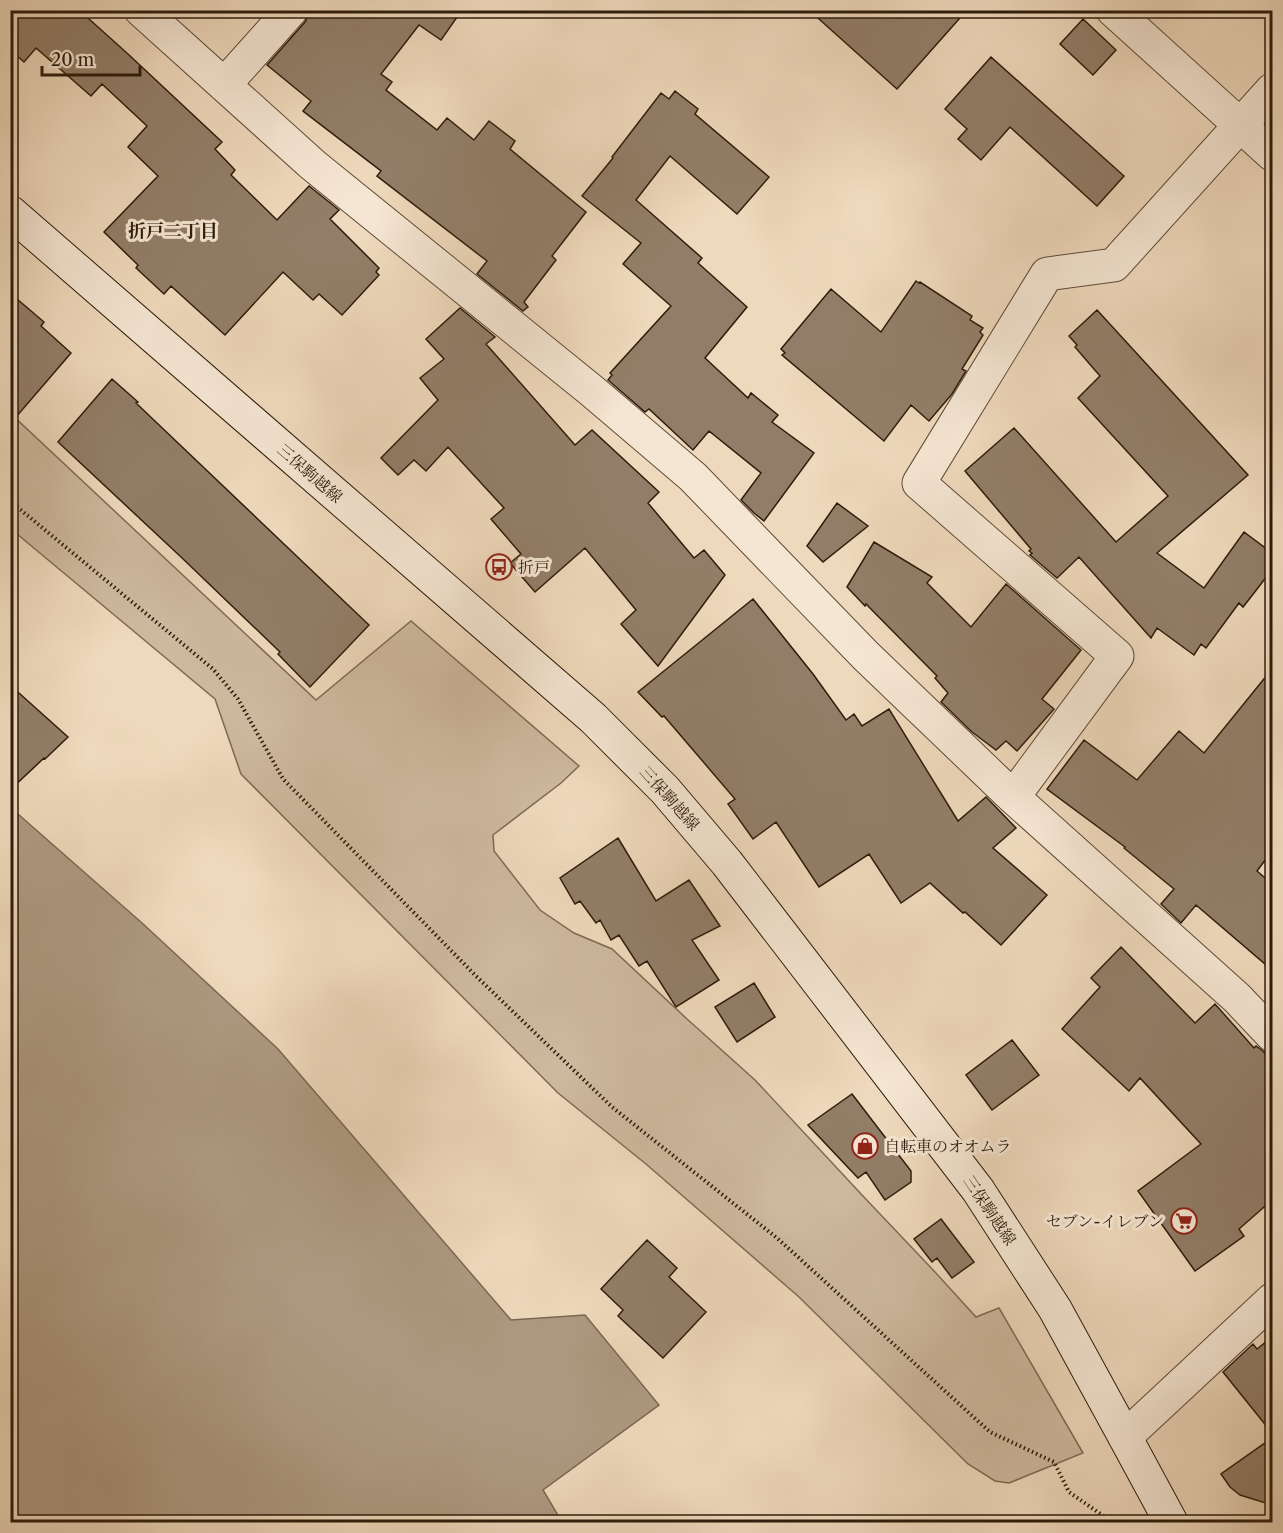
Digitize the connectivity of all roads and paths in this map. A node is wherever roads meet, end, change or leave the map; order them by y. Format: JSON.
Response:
{"nodes":[{"id":1,"x":141,"y":10,"type":"edge"},
{"id":2,"x":291,"y":10,"type":"edge"},
{"id":3,"x":1113,"y":10,"type":"edge"},
{"id":4,"x":224,"y":85,"type":"junction"},
{"id":5,"x":1272,"y":90,"type":"edge"},
{"id":6,"x":1241,"y":125,"type":"junction"},
{"id":7,"x":1272,"y":154,"type":"edge"},
{"id":8,"x":10,"y":212,"type":"edge"},
{"id":9,"x":10,"y":501,"type":"edge"},
{"id":10,"x":1013,"y":797,"type":"junction"},
{"id":11,"x":1272,"y":1035,"type":"edge"},
{"id":12,"x":1272,"y":1300,"type":"edge"},
{"id":13,"x":1125,"y":1437,"type":"junction"},
{"id":14,"x":1112,"y":1522,"type":"edge"},
{"id":15,"x":1171,"y":1522,"type":"edge"}],
"edges":[{"from":1,"to":4,"type":"street"},
{"from":2,"to":4,"type":"street"},
{"from":3,"to":6,"type":"street"},
{"from":4,"to":10,"type":"street"},
{"from":5,"to":6,"type":"street"},
{"from":6,"to":7,"type":"street"},
{"from":6,"to":10,"type":"street"},
{"from":8,"to":13,"type":"street","name":"三保駒越線"},
{"from":9,"to":14,"type":"path"},
{"from":10,"to":11,"type":"street"},
{"from":12,"to":13,"type":"street"},
{"from":13,"to":15,"type":"street","name":"三保駒越線"}]}
